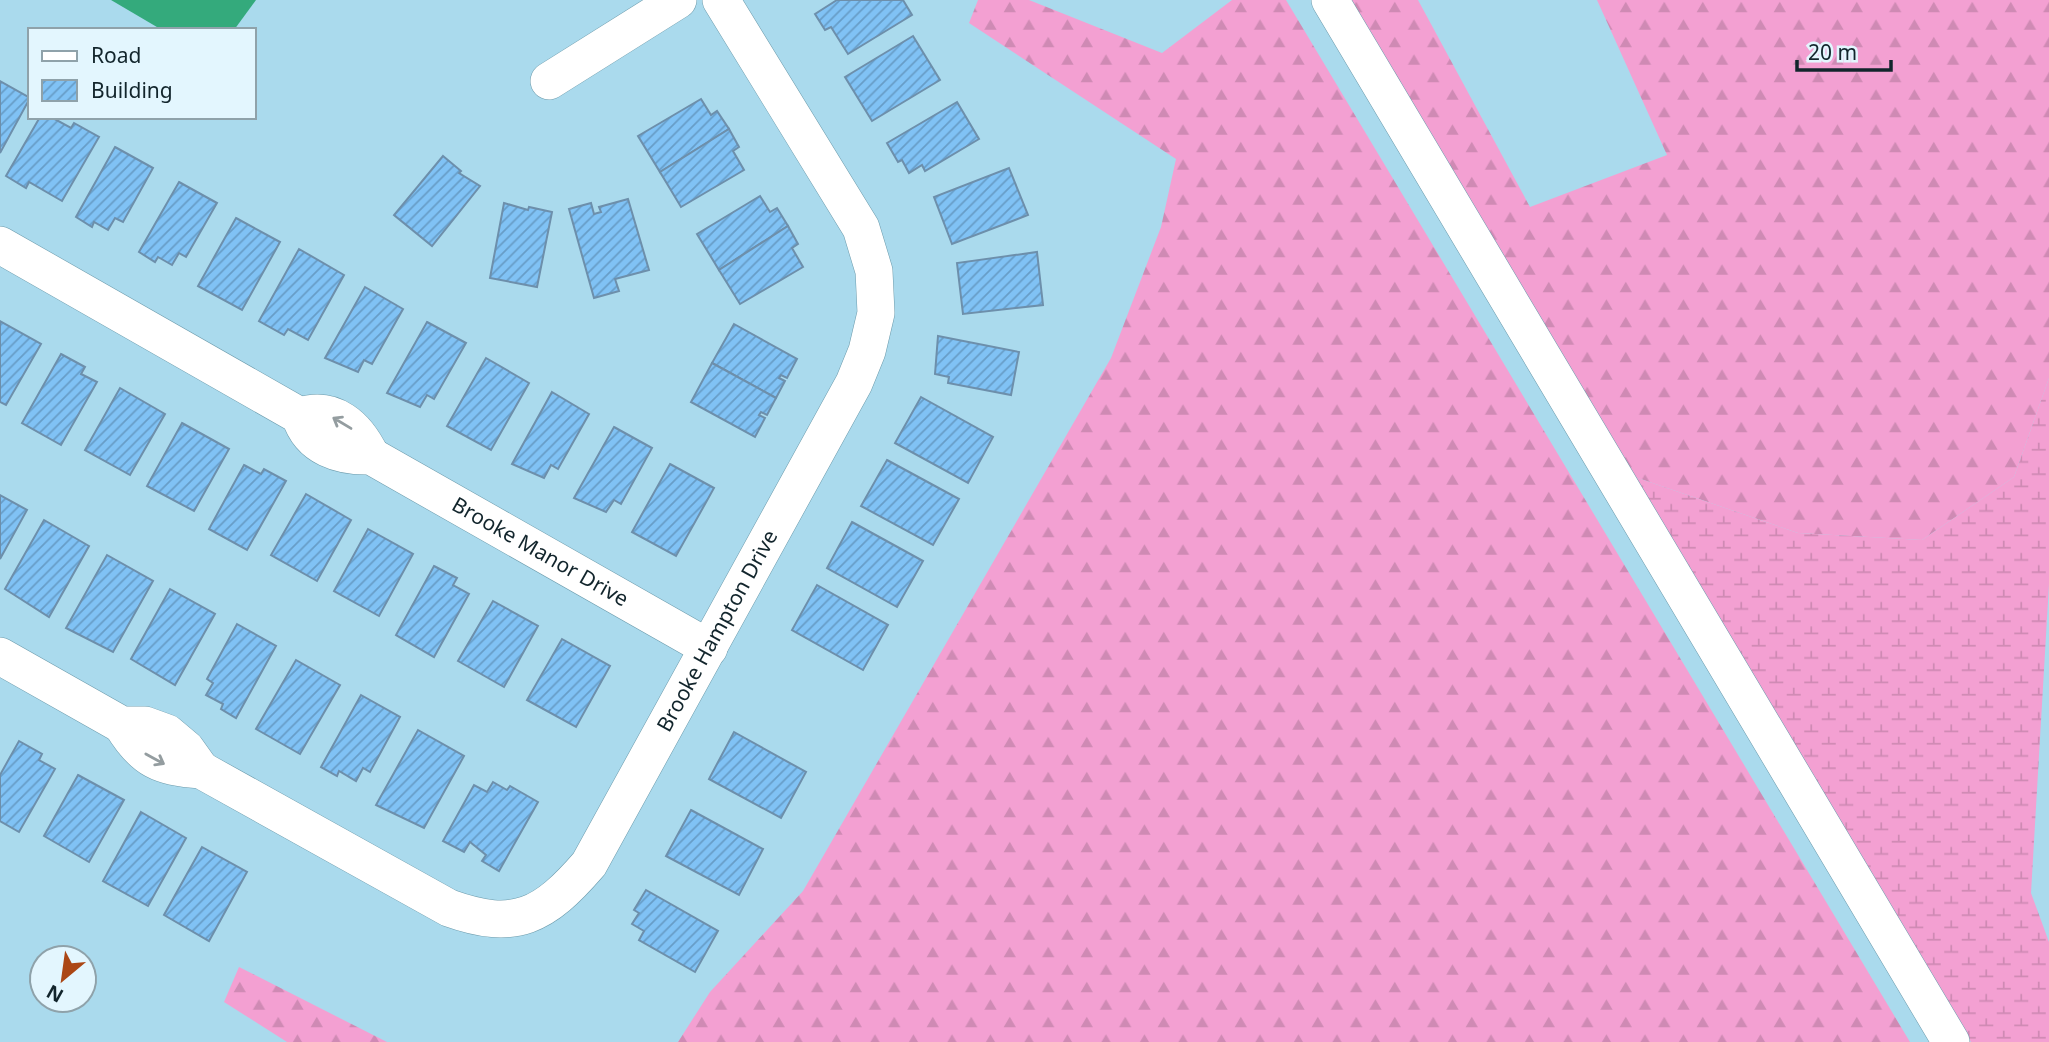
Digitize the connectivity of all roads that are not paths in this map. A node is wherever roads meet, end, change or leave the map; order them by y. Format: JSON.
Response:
{"nodes":[{"id":1,"x":678,"y":0,"type":"edge"},
{"id":2,"x":721,"y":0,"type":"edge"},
{"id":3,"x":1330,"y":0,"type":"edge"},
{"id":4,"x":549,"y":81,"type":"dead end"},
{"id":5,"x":0,"y":246,"type":"edge"},
{"id":6,"x":709,"y":648,"type":"junction"},
{"id":7,"x":0,"y":656,"type":"edge"},
{"id":8,"x":1951,"y":1042,"type":"edge"}],
"edges":[{"from":1,"to":4,"type":"street"},
{"from":2,"to":6,"type":"street","name":"Brooke Hampton Drive"},
{"from":3,"to":8,"type":"street"},
{"from":5,"to":6,"type":"street","name":"Brooke Manor Drive"},
{"from":6,"to":7,"type":"street","name":"Brooke Hampton Drive"}]}
